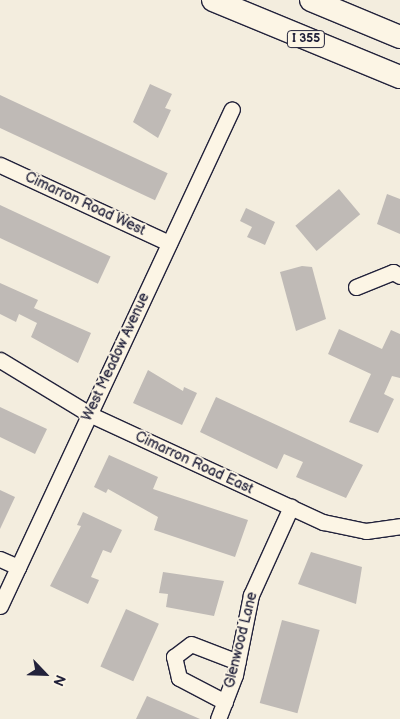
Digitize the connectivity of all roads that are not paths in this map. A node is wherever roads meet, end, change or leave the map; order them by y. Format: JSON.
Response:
{"nodes":[{"id":1,"x":213,"y":0,"type":"edge"},
{"id":2,"x":311,"y":0,"type":"edge"},
{"id":3,"x":400,"y":37,"type":"edge"},
{"id":4,"x":400,"y":78,"type":"edge"},
{"id":5,"x":232,"y":109,"type":"dead end"},
{"id":6,"x":0,"y":165,"type":"edge"},
{"id":7,"x":169,"y":244,"type":"junction"},
{"id":8,"x":400,"y":276,"type":"edge"},
{"id":9,"x":356,"y":287,"type":"dead end"},
{"id":10,"x":0,"y":360,"type":"edge"},
{"id":11,"x":89,"y":414,"type":"junction"},
{"id":12,"x":291,"y":507,"type":"junction"},
{"id":13,"x":400,"y":526,"type":"edge"},
{"id":14,"x":0,"y":559,"type":"edge"},
{"id":15,"x":18,"y":567,"type":"junction"},
{"id":16,"x":0,"y":606,"type":"edge"},
{"id":17,"x":238,"y":662,"type":"junction"},
{"id":18,"x":225,"y":702,"type":"junction"},
{"id":19,"x":218,"y":719,"type":"edge"}],
"edges":[{"from":1,"to":4,"type":"highway","number":"I 355"},
{"from":2,"to":3,"type":"highway"},
{"from":5,"to":7,"type":"street","name":"West Meadow Avenue"},
{"from":6,"to":7,"type":"street","name":"Cimarron Road West"},
{"from":7,"to":11,"type":"street","name":"West Meadow Avenue"},
{"from":8,"to":9,"type":"street"},
{"from":10,"to":11,"type":"street","name":"Cimarron Road East"},
{"from":11,"to":12,"type":"street","name":"Cimarron Road East"},
{"from":11,"to":15,"type":"street","name":"West Meadow Avenue"},
{"from":12,"to":13,"type":"street","name":"Cimarron Road East"},
{"from":12,"to":17,"type":"street","name":"Glenwood Lane"},
{"from":14,"to":15,"type":"street"},
{"from":15,"to":16,"type":"street","name":"West Meadow Avenue"},
{"from":17,"to":18,"type":"street","name":"Glenwood Lane"},
{"from":17,"to":18,"type":"street"},
{"from":18,"to":19,"type":"street","name":"Glenwood Lane"}]}
